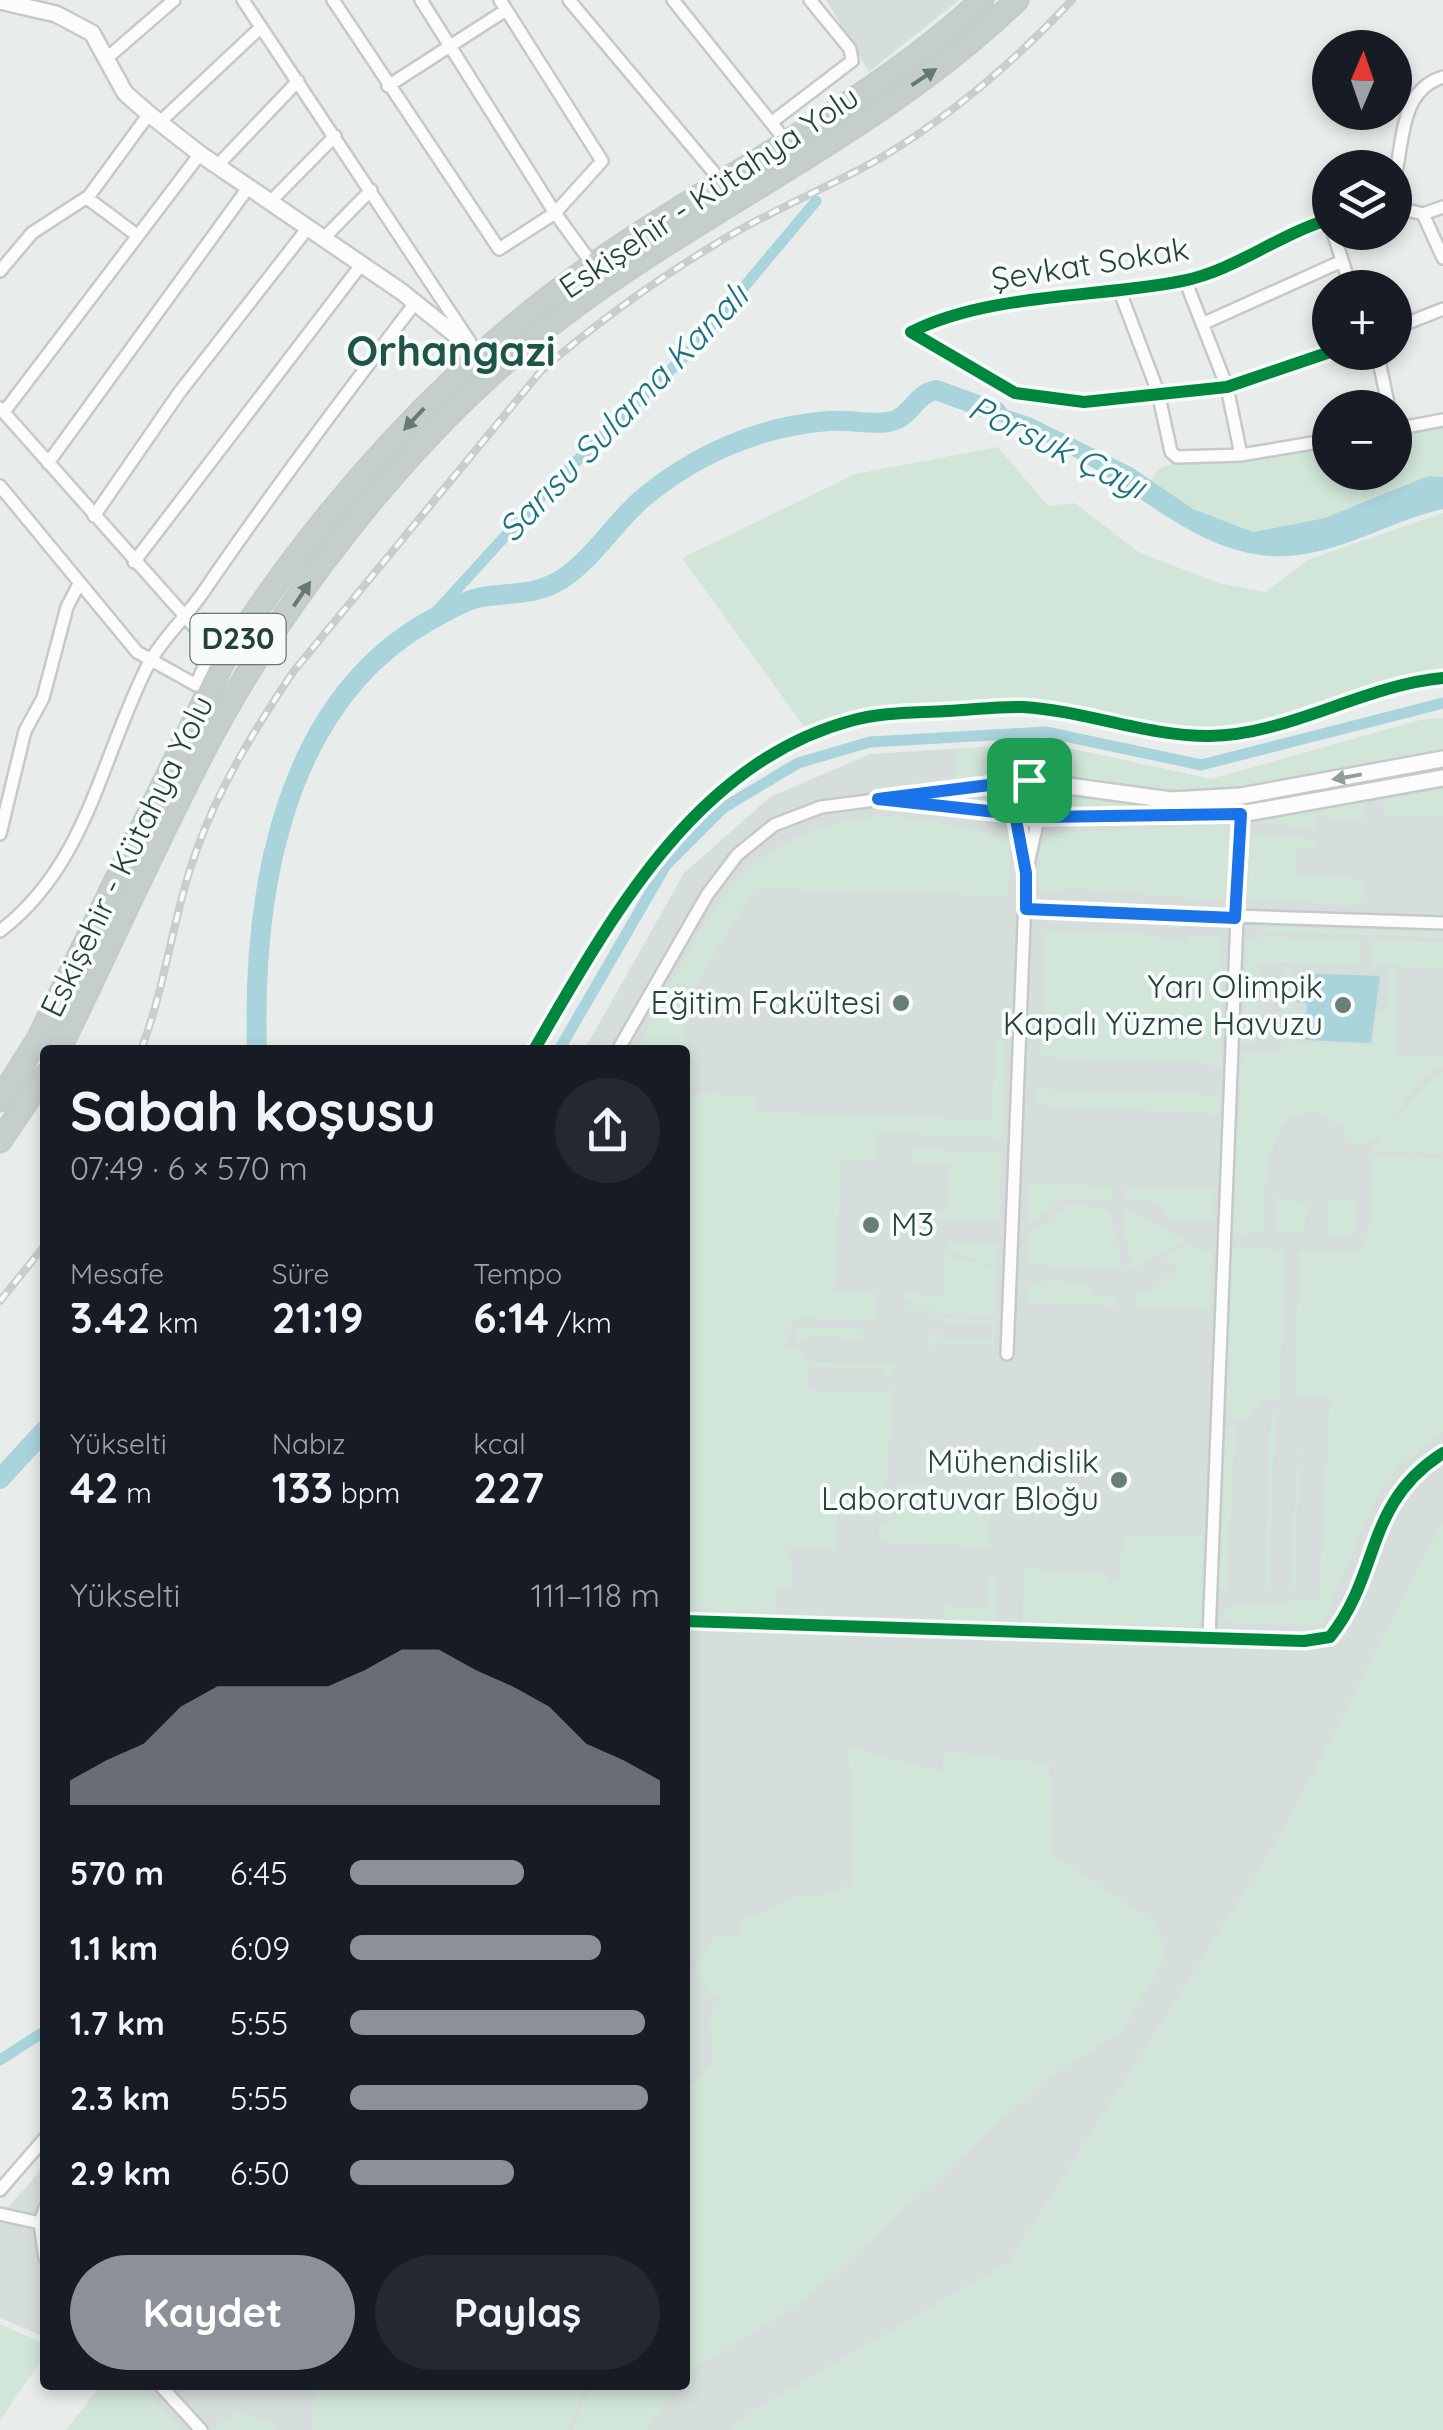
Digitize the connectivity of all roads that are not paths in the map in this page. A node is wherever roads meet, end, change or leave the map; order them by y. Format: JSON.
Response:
{"nodes":[{"id":1,"x":174,"y":0,"type":"edge"},
{"id":2,"x":243,"y":0,"type":"edge"},
{"id":3,"x":333,"y":0,"type":"edge"},
{"id":4,"x":421,"y":0,"type":"edge"},
{"id":5,"x":569,"y":0,"type":"edge"},
{"id":6,"x":673,"y":0,"type":"edge"},
{"id":7,"x":810,"y":0,"type":"edge"},
{"id":8,"x":982,"y":0,"type":"edge"},
{"id":9,"x":1016,"y":0,"type":"edge"},
{"id":10,"x":0,"y":1,"type":"edge"},
{"id":11,"x":503,"y":5,"type":"edge"},
{"id":12,"x":261,"y":27,"type":"junction"},
{"id":13,"x":450,"y":46,"type":"junction"},
{"id":14,"x":107,"y":58,"type":"junction"},
{"id":15,"x":1443,"y":77,"type":"edge"},
{"id":16,"x":298,"y":81,"type":"junction"},
{"id":17,"x":388,"y":86,"type":"junction"},
{"id":18,"x":154,"y":118,"type":"junction"},
{"id":19,"x":778,"y":131,"type":"junction"},
{"id":20,"x":335,"y":136,"type":"junction"},
{"id":21,"x":1400,"y":150,"type":"edge"},
{"id":22,"x":200,"y":154,"type":"junction"},
{"id":23,"x":217,"y":166,"type":"junction"},
{"id":24,"x":721,"y":181,"type":"junction"},
{"id":25,"x":248,"y":188,"type":"junction"},
{"id":26,"x":371,"y":190,"type":"junction"},
{"id":27,"x":87,"y":198,"type":"junction"},
{"id":28,"x":268,"y":202,"type":"junction"},
{"id":29,"x":1443,"y":207,"type":"edge"},
{"id":30,"x":1412,"y":211,"type":"edge"},
{"id":31,"x":554,"y":213,"type":"junction"},
{"id":32,"x":1423,"y":214,"type":"junction"},
{"id":33,"x":1312,"y":225,"type":"edge"},
{"id":34,"x":307,"y":228,"type":"junction"},
{"id":35,"x":138,"y":236,"type":"junction"},
{"id":36,"x":324,"y":240,"type":"junction"},
{"id":37,"x":1337,"y":250,"type":"edge"},
{"id":38,"x":1443,"y":258,"type":"edge"},
{"id":39,"x":1340,"y":262,"type":"junction"},
{"id":40,"x":361,"y":265,"type":"junction"},
{"id":41,"x":593,"y":265,"type":"junction"},
{"id":42,"x":1343,"y":270,"type":"edge"},
{"id":43,"x":0,"y":272,"type":"edge"},
{"id":44,"x":1185,"y":280,"type":"junction"},
{"id":45,"x":607,"y":283,"type":"junction"},
{"id":46,"x":1120,"y":292,"type":"junction"},
{"id":47,"x":415,"y":303,"type":"junction"},
{"id":48,"x":1443,"y":309,"type":"edge"},
{"id":49,"x":1412,"y":321,"type":"edge"},
{"id":50,"x":1202,"y":324,"type":"junction"},
{"id":51,"x":478,"y":354,"type":"junction"},
{"id":52,"x":1312,"y":358,"type":"edge"},
{"id":53,"x":1227,"y":387,"type":"junction"},
{"id":54,"x":1158,"y":392,"type":"junction"},
{"id":55,"x":2,"y":410,"type":"edge"},
{"id":56,"x":1443,"y":420,"type":"edge"},
{"id":57,"x":1412,"y":426,"type":"edge"},
{"id":58,"x":1312,"y":443,"type":"edge"},
{"id":59,"x":1241,"y":455,"type":"junction"},
{"id":60,"x":48,"y":463,"type":"junction"},
{"id":61,"x":0,"y":486,"type":"edge"},
{"id":62,"x":94,"y":516,"type":"junction"},
{"id":63,"x":134,"y":562,"type":"junction"},
{"id":64,"x":80,"y":584,"type":"junction"},
{"id":65,"x":185,"y":620,"type":"junction"},
{"id":66,"x":218,"y":653,"type":"junction"},
{"id":67,"x":150,"y":661,"type":"junction"},
{"id":68,"x":1443,"y":678,"type":"edge"},
{"id":69,"x":1443,"y":760,"type":"edge"},
{"id":70,"x":1443,"y":778,"type":"edge"},
{"id":71,"x":1032,"y":782,"type":"junction"},
{"id":72,"x":878,"y":799,"type":"junction"},
{"id":73,"x":1241,"y":814,"type":"junction"},
{"id":74,"x":1017,"y":816,"type":"junction"},
{"id":75,"x":1040,"y":818,"type":"junction"},
{"id":76,"x":0,"y":834,"type":"edge"},
{"id":77,"x":1026,"y":873,"type":"junction"},
{"id":78,"x":1026,"y":909,"type":"junction"},
{"id":79,"x":1235,"y":918,"type":"junction"},
{"id":80,"x":1443,"y":924,"type":"edge"},
{"id":81,"x":0,"y":931,"type":"edge"},
{"id":82,"x":60,"y":1045,"type":"edge"},
{"id":83,"x":537,"y":1045,"type":"edge"},
{"id":84,"x":621,"y":1045,"type":"edge"},
{"id":85,"x":40,"y":1082,"type":"edge"},
{"id":86,"x":0,"y":1100,"type":"edge"},
{"id":87,"x":0,"y":1141,"type":"edge"},
{"id":88,"x":1007,"y":1354,"type":"dead end"},
{"id":89,"x":1443,"y":1453,"type":"edge"},
{"id":90,"x":690,"y":1620,"type":"edge"},
{"id":91,"x":1209,"y":1637,"type":"junction"},
{"id":92,"x":40,"y":2144,"type":"edge"},
{"id":93,"x":0,"y":2190,"type":"edge"},
{"id":94,"x":0,"y":2214,"type":"edge"},
{"id":95,"x":40,"y":2224,"type":"edge"},
{"id":96,"x":165,"y":2390,"type":"edge"},
{"id":97,"x":201,"y":2430,"type":"edge"}],
"edges":[{"from":1,"to":14,"type":"street"},
{"from":2,"to":12,"type":"street"},
{"from":3,"to":17,"type":"street"},
{"from":4,"to":13,"type":"street"},
{"from":5,"to":24,"type":"street"},
{"from":6,"to":19,"type":"street"},
{"from":7,"to":19,"type":"street"},
{"from":8,"to":19,"type":"highway","name":"Eskişehir - Kütahya Yolu","number":"D230"},
{"from":45,"to":9,"type":"highway","name":"Eskişehir - Kütahya Yolu","number":"D230","one_way":true},
{"from":10,"to":14,"type":"street"},
{"from":11,"to":13,"type":"street"},
{"from":11,"to":31,"type":"street"},
{"from":12,"to":16,"type":"street"},
{"from":12,"to":18,"type":"street"},
{"from":13,"to":17,"type":"street"},
{"from":13,"to":31,"type":"street"},
{"from":14,"to":18,"type":"street"},
{"from":15,"to":21,"type":"street"},
{"from":16,"to":20,"type":"street"},
{"from":16,"to":23,"type":"street"},
{"from":17,"to":31,"type":"street"},
{"from":18,"to":22,"type":"street"},
{"from":18,"to":27,"type":"street"},
{"from":19,"to":24,"type":"highway","name":"Eskişehir - Kütahya Yolu","number":"D230"},
{"from":20,"to":26,"type":"street"},
{"from":20,"to":28,"type":"street"},
{"from":22,"to":23,"type":"street"},
{"from":22,"to":35,"type":"street"},
{"from":23,"to":25,"type":"street"},
{"from":24,"to":41,"type":"highway","name":"Eskişehir - Kütahya Yolu","number":"D230"},
{"from":25,"to":28,"type":"street"},
{"from":25,"to":60,"type":"street"},
{"from":26,"to":36,"type":"street"},
{"from":26,"to":51,"type":"street"},
{"from":27,"to":35,"type":"street"},
{"from":27,"to":43,"type":"street"},
{"from":28,"to":34,"type":"street"},
{"from":29,"to":32,"type":"street"},
{"from":30,"to":32,"type":"street"},
{"from":31,"to":41,"type":"street"},
{"from":32,"to":38,"type":"street"},
{"from":33,"to":44,"type":"street","name":"Şevkat Sokak"},
{"from":34,"to":36,"type":"street"},
{"from":34,"to":62,"type":"street"},
{"from":35,"to":55,"type":"street"},
{"from":36,"to":40,"type":"street"},
{"from":37,"to":39,"type":"street"},
{"from":39,"to":42,"type":"street"},
{"from":39,"to":50,"type":"street"},
{"from":40,"to":47,"type":"street"},
{"from":40,"to":63,"type":"street"},
{"from":41,"to":45,"type":"highway"},
{"from":41,"to":51,"type":"highway","name":"Eskişehir - Kütahya Yolu","number":"D230"},
{"from":44,"to":46,"type":"street","name":"Şevkat Sokak"},
{"from":44,"to":50,"type":"street"},
{"from":82,"to":45,"type":"highway","name":"Eskişehir - Kütahya Yolu","number":"D230","one_way":true},
{"from":46,"to":54,"type":"street"},
{"from":46,"to":54,"type":"street","name":"Şevkat Sokak"},
{"from":47,"to":51,"type":"street"},
{"from":47,"to":65,"type":"street"},
{"from":48,"to":49,"type":"street"},
{"from":50,"to":53,"type":"street"},
{"from":51,"to":66,"type":"highway","name":"Eskişehir - Kütahya Yolu","number":"D230","one_way":true},
{"from":52,"to":53,"type":"street"},
{"from":53,"to":54,"type":"street"},
{"from":53,"to":59,"type":"street"},
{"from":54,"to":59,"type":"street"},
{"from":55,"to":60,"type":"street"},
{"from":56,"to":57,"type":"street"},
{"from":58,"to":59,"type":"street"},
{"from":60,"to":62,"type":"street"},
{"from":61,"to":64,"type":"street"},
{"from":62,"to":63,"type":"street"},
{"from":63,"to":65,"type":"street"},
{"from":64,"to":67,"type":"street"},
{"from":64,"to":76,"type":"street"},
{"from":65,"to":66,"type":"street"},
{"from":65,"to":67,"type":"street"},
{"from":66,"to":67,"type":"street"},
{"from":66,"to":86,"type":"highway","name":"Eskişehir - Kütahya Yolu","number":"D230"},
{"from":67,"to":81,"type":"street"},
{"from":68,"to":83,"type":"street"},
{"from":69,"to":71,"type":"street","one_way":true},
{"from":70,"to":73,"type":"street"},
{"from":71,"to":72,"type":"street"},
{"from":71,"to":74,"type":"street"},
{"from":71,"to":75,"type":"street"},
{"from":72,"to":74,"type":"street"},
{"from":72,"to":84,"type":"street"},
{"from":73,"to":75,"type":"street"},
{"from":73,"to":79,"type":"street"},
{"from":74,"to":75,"type":"street"},
{"from":74,"to":77,"type":"street"},
{"from":75,"to":77,"type":"street"},
{"from":77,"to":78,"type":"street"},
{"from":78,"to":79,"type":"street"},
{"from":78,"to":88,"type":"street"},
{"from":79,"to":80,"type":"street"},
{"from":79,"to":91,"type":"street"},
{"from":85,"to":87,"type":"highway"},
{"from":89,"to":91,"type":"street"},
{"from":90,"to":91,"type":"street"},
{"from":92,"to":93,"type":"street"},
{"from":94,"to":95,"type":"street"},
{"from":96,"to":97,"type":"street"}]}
